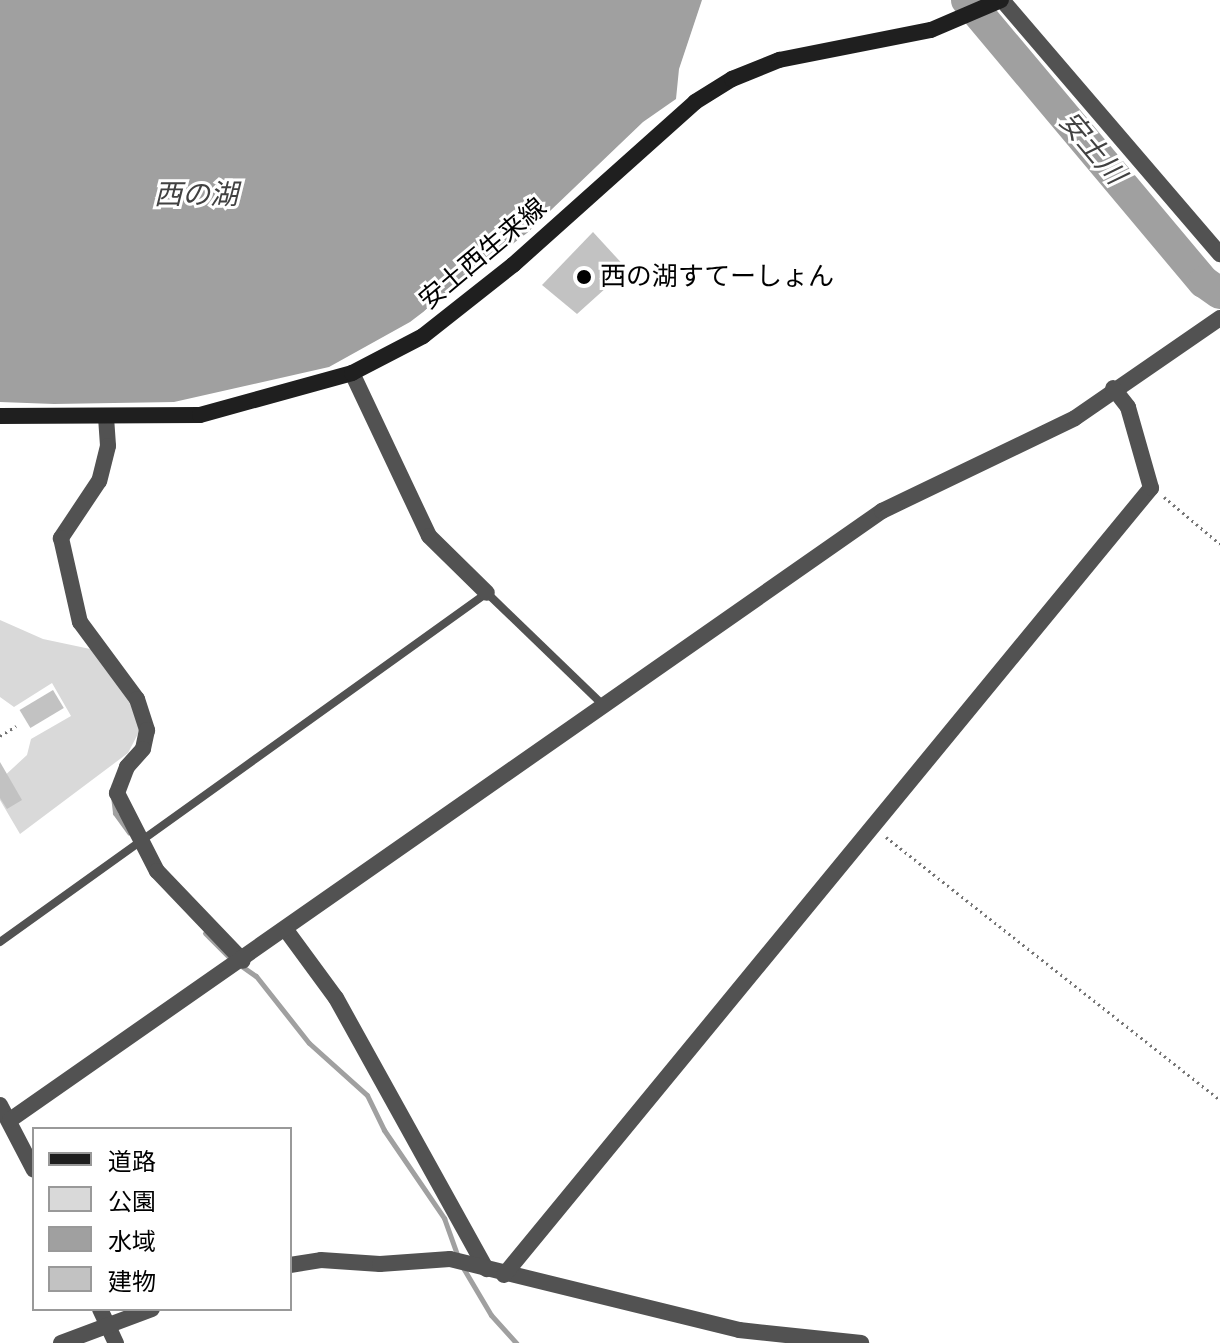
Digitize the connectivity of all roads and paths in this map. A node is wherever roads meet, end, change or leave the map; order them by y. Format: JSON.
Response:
{"nodes":[{"id":1,"x":1000,"y":1,"type":"edge"},
{"id":2,"x":1220,"y":254,"type":"edge"},
{"id":3,"x":1214,"y":322,"type":"edge"},
{"id":4,"x":352,"y":373,"type":"junction"},
{"id":5,"x":1113,"y":388,"type":"junction"},
{"id":6,"x":0,"y":416,"type":"edge"},
{"id":7,"x":106,"y":417,"type":"junction"},
{"id":8,"x":1151,"y":488,"type":"junction"},
{"id":9,"x":1220,"y":544,"type":"edge"},
{"id":10,"x":487,"y":593,"type":"junction"},
{"id":11,"x":605,"y":707,"type":"junction"},
{"id":12,"x":16,"y":726,"type":"dead end"},
{"id":13,"x":0,"y":736,"type":"edge"},
{"id":14,"x":874,"y":828,"type":"junction"},
{"id":15,"x":141,"y":842,"type":"junction"},
{"id":16,"x":286,"y":930,"type":"junction"},
{"id":17,"x":0,"y":942,"type":"edge"},
{"id":18,"x":243,"y":961,"type":"junction"},
{"id":19,"x":1220,"y":1100,"type":"edge"},
{"id":20,"x":0,"y":1105,"type":"edge"},
{"id":21,"x":10,"y":1120,"type":"junction"},
{"id":22,"x":32,"y":1166,"type":"edge"},
{"id":23,"x":292,"y":1265,"type":"edge"},
{"id":24,"x":480,"y":1268,"type":"junction"},
{"id":25,"x":504,"y":1275,"type":"junction"},
{"id":26,"x":101,"y":1311,"type":"edge"},
{"id":27,"x":146,"y":1311,"type":"edge"},
{"id":28,"x":108,"y":1325,"type":"junction"},
{"id":29,"x":734,"y":1336,"type":"edge"},
{"id":30,"x":61,"y":1343,"type":"edge"},
{"id":31,"x":116,"y":1343,"type":"edge"},
{"id":32,"x":861,"y":1343,"type":"edge"}],
"edges":[{"from":1,"to":2,"type":"street"},
{"from":1,"to":4,"type":"main road","name":"安土西生来線"},
{"from":3,"to":5,"type":"street"},
{"from":4,"to":7,"type":"main road","name":"安土西生来線"},
{"from":4,"to":10,"type":"street"},
{"from":5,"to":8,"type":"street"},
{"from":5,"to":11,"type":"street"},
{"from":6,"to":7,"type":"main road","name":"安土西生来線"},
{"from":7,"to":15,"type":"street"},
{"from":8,"to":9,"type":"path"},
{"from":8,"to":14,"type":"street"},
{"from":10,"to":11,"type":"lane"},
{"from":10,"to":15,"type":"lane"},
{"from":11,"to":16,"type":"street"},
{"from":12,"to":13,"type":"path"},
{"from":14,"to":19,"type":"path"},
{"from":14,"to":25,"type":"street"},
{"from":15,"to":17,"type":"lane"},
{"from":15,"to":18,"type":"street"},
{"from":16,"to":18,"type":"street"},
{"from":16,"to":24,"type":"street"},
{"from":18,"to":21,"type":"street"},
{"from":20,"to":21,"type":"street"},
{"from":21,"to":22,"type":"street"},
{"from":23,"to":24,"type":"street"},
{"from":24,"to":25,"type":"street"},
{"from":25,"to":29,"type":"street"},
{"from":26,"to":28,"type":"street"},
{"from":27,"to":28,"type":"street"},
{"from":28,"to":30,"type":"street"},
{"from":28,"to":31,"type":"street"},
{"from":29,"to":32,"type":"street"}]}
